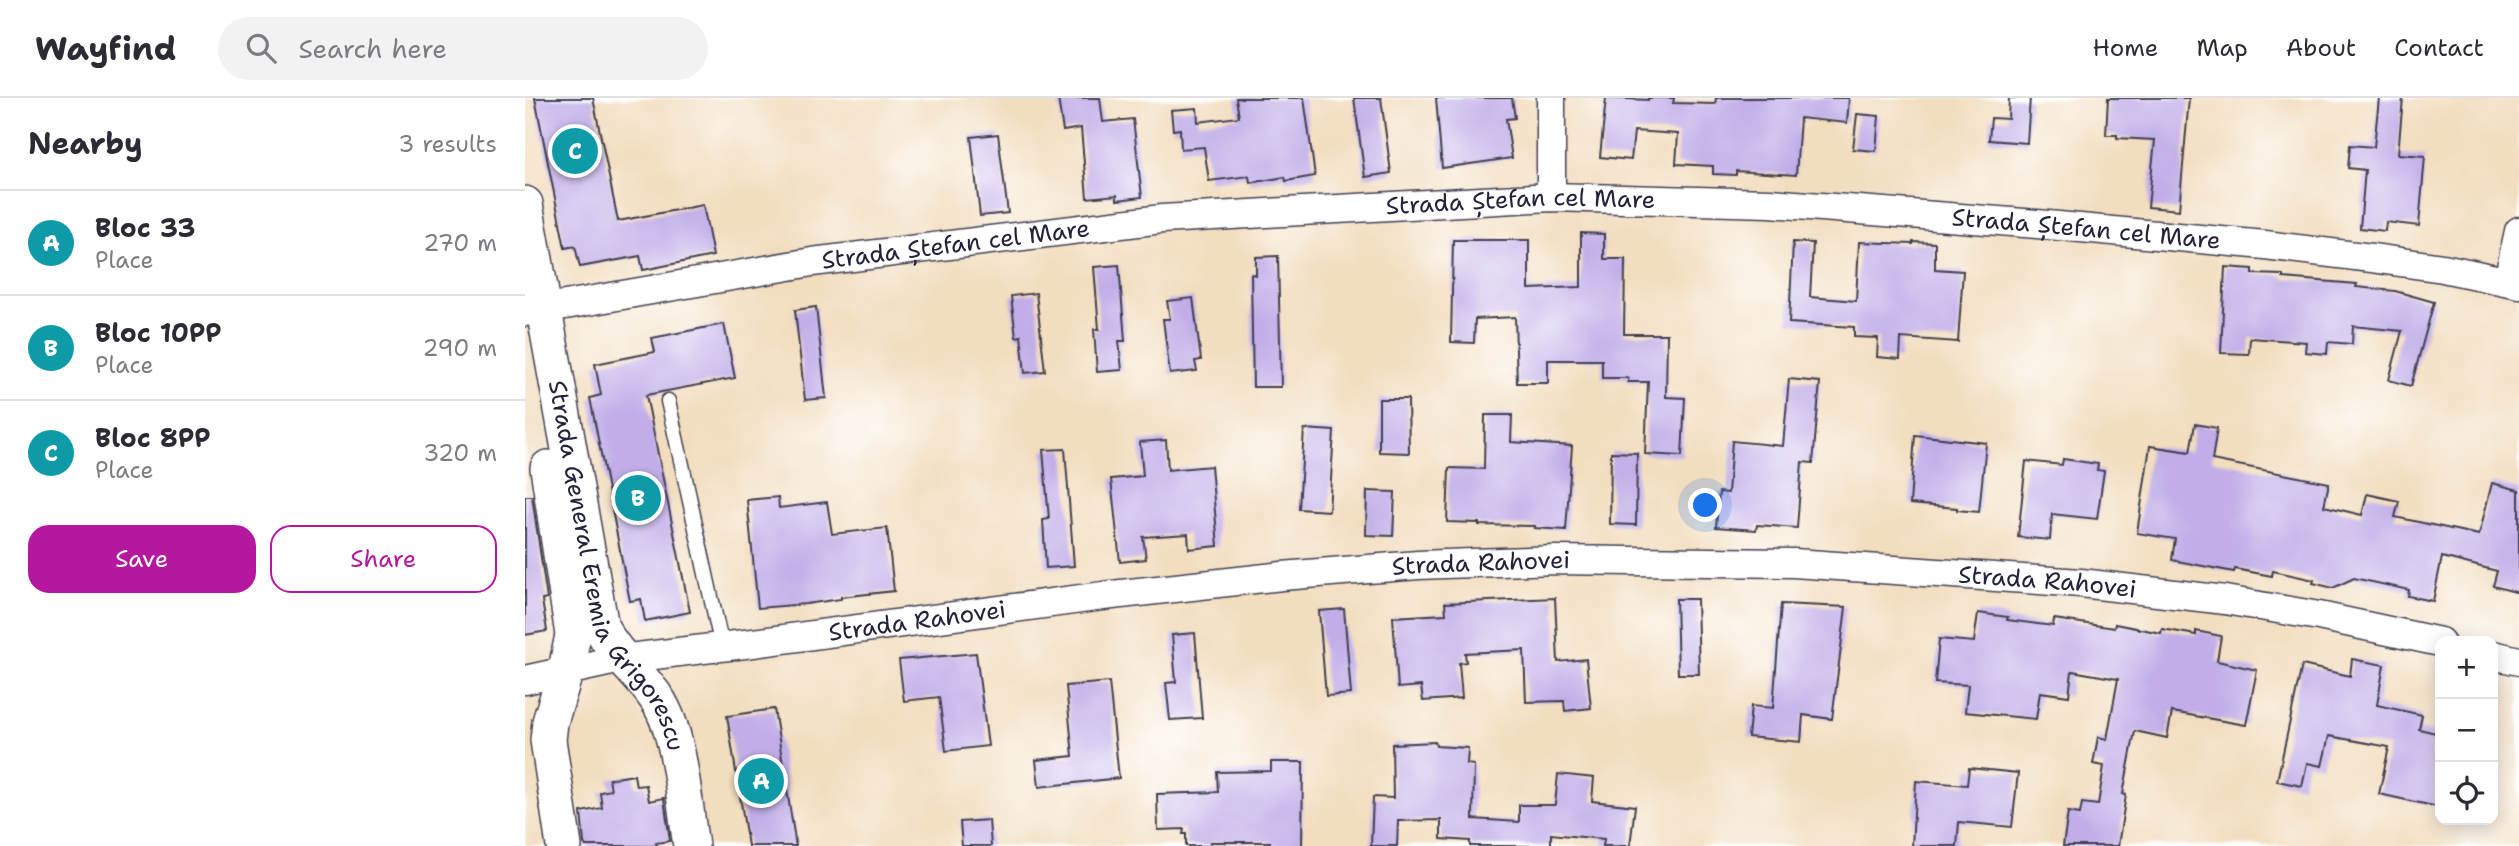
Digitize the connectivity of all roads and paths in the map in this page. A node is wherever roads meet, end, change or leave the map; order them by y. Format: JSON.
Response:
{"nodes":[{"id":1,"x":1551,"y":98,"type":"edge"},
{"id":2,"x":1551,"y":197,"type":"junction"},
{"id":3,"x":525,"y":204,"type":"edge"},
{"id":4,"x":2519,"y":231,"type":"edge"},
{"id":5,"x":2514,"y":282,"type":"edge"},
{"id":6,"x":535,"y":310,"type":"edge"},
{"id":7,"x":525,"y":337,"type":"edge"},
{"id":8,"x":668,"y":401,"type":"dead end"},
{"id":9,"x":2435,"y":641,"type":"edge"},
{"id":10,"x":722,"y":647,"type":"junction"},
{"id":11,"x":2498,"y":656,"type":"edge"},
{"id":12,"x":621,"y":659,"type":"junction"},
{"id":13,"x":2519,"y":661,"type":"edge"},
{"id":14,"x":566,"y":670,"type":"junction"},
{"id":15,"x":525,"y":680,"type":"edge"},
{"id":16,"x":564,"y":846,"type":"edge"},
{"id":17,"x":691,"y":846,"type":"edge"}],
"edges":[{"from":1,"to":2,"type":"street"},
{"from":2,"to":5,"type":"street","name":"Strada Ștefan cel Mare"},
{"from":2,"to":6,"type":"street","name":"Strada Ștefan cel Mare"},
{"from":3,"to":6,"type":"street","name":"Strada General Eremia Grigorescu"},
{"from":4,"to":5,"type":"street"},
{"from":6,"to":12,"type":"street","name":"Strada General Eremia Grigorescu"},
{"from":7,"to":14,"type":"street","name":"Strada General Eremia Grigorescu"},
{"from":8,"to":10,"type":"lane"},
{"from":9,"to":10,"type":"street","name":"Strada Rahovei"},
{"from":10,"to":12,"type":"street","name":"Strada Rahovei"},
{"from":11,"to":13,"type":"street"},
{"from":12,"to":14,"type":"street","name":"Strada Rahovei"},
{"from":12,"to":17,"type":"street","name":"Strada General Eremia Grigorescu"},
{"from":14,"to":15,"type":"street","name":"Strada Rahovei"},
{"from":14,"to":16,"type":"street","name":"Strada General Eremia Grigorescu"}]}
